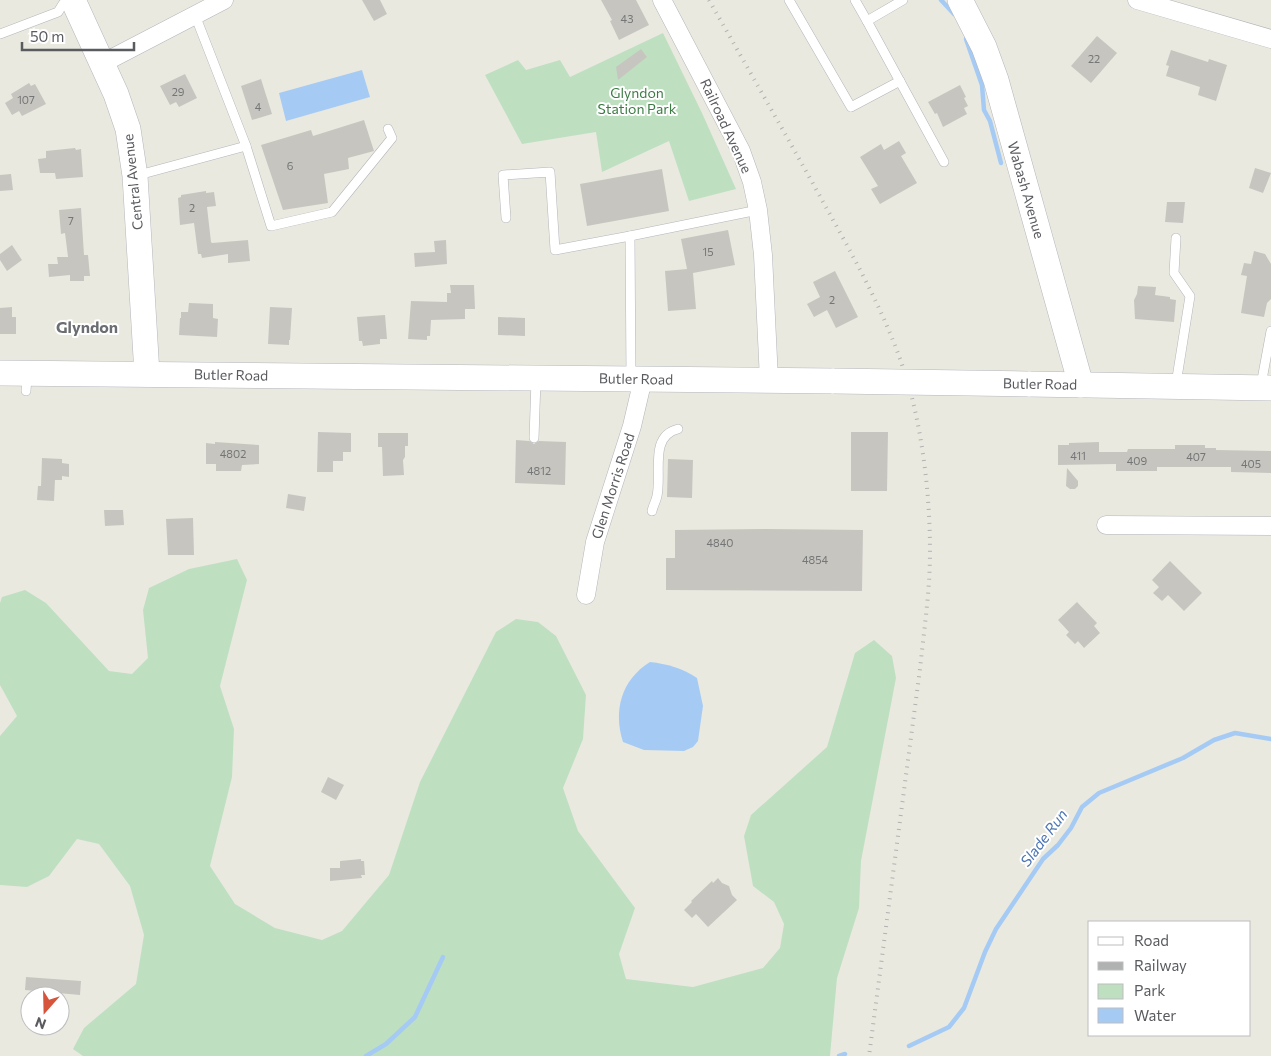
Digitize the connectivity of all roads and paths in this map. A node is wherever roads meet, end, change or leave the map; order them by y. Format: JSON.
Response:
{"nodes":[{"id":1,"x":72,"y":0,"type":"edge"},
{"id":2,"x":224,"y":0,"type":"edge"},
{"id":3,"x":662,"y":0,"type":"edge"},
{"id":4,"x":789,"y":0,"type":"edge"},
{"id":5,"x":855,"y":0,"type":"edge"},
{"id":6,"x":903,"y":0,"type":"edge"},
{"id":7,"x":960,"y":0,"type":"edge"},
{"id":8,"x":1137,"y":0,"type":"edge"},
{"id":9,"x":195,"y":15,"type":"junction"},
{"id":10,"x":868,"y":21,"type":"junction"},
{"id":11,"x":0,"y":34,"type":"edge"},
{"id":12,"x":1271,"y":39,"type":"edge"},
{"id":13,"x":103,"y":63,"type":"junction"},
{"id":14,"x":900,"y":81,"type":"junction"},
{"id":15,"x":388,"y":129,"type":"dead end"},
{"id":16,"x":246,"y":146,"type":"junction"},
{"id":17,"x":944,"y":162,"type":"dead end"},
{"id":18,"x":135,"y":176,"type":"junction"},
{"id":19,"x":758,"y":210,"type":"junction"},
{"id":20,"x":506,"y":218,"type":"dead end"},
{"id":21,"x":630,"y":236,"type":"junction"},
{"id":22,"x":1176,"y":238,"type":"dead end"},
{"id":23,"x":1271,"y":331,"type":"edge"},
{"id":24,"x":0,"y":373,"type":"edge"},
{"id":25,"x":147,"y":374,"type":"junction"},
{"id":26,"x":536,"y":378,"type":"junction"},
{"id":27,"x":637,"y":379,"type":"junction"},
{"id":28,"x":769,"y":380,"type":"junction"},
{"id":29,"x":1081,"y":385,"type":"junction"},
{"id":30,"x":1176,"y":387,"type":"junction"},
{"id":31,"x":1266,"y":388,"type":"edge"},
{"id":32,"x":678,"y":429,"type":"dead end"},
{"id":33,"x":534,"y":438,"type":"dead end"},
{"id":34,"x":652,"y":511,"type":"dead end"},
{"id":35,"x":1106,"y":525,"type":"dead end"},
{"id":36,"x":1271,"y":526,"type":"edge"},
{"id":37,"x":586,"y":595,"type":"dead end"}],
"edges":[{"from":1,"to":11,"type":"lane"},
{"from":1,"to":13,"type":"main road","name":"Central Avenue"},
{"from":2,"to":9,"type":"street"},
{"from":3,"to":19,"type":"street","name":"Railroad Avenue"},
{"from":4,"to":14,"type":"lane"},
{"from":5,"to":10,"type":"lane"},
{"from":6,"to":10,"type":"lane"},
{"from":7,"to":29,"type":"main road","name":"Wabash Avenue"},
{"from":8,"to":12,"type":"street"},
{"from":9,"to":13,"type":"street"},
{"from":9,"to":16,"type":"lane"},
{"from":10,"to":14,"type":"lane"},
{"from":13,"to":18,"type":"main road","name":"Central Avenue"},
{"from":14,"to":17,"type":"lane"},
{"from":15,"to":16,"type":"lane"},
{"from":16,"to":18,"type":"lane"},
{"from":18,"to":25,"type":"main road","name":"Central Avenue"},
{"from":19,"to":21,"type":"lane"},
{"from":19,"to":28,"type":"street","name":"Railroad Avenue"},
{"from":20,"to":21,"type":"lane"},
{"from":21,"to":27,"type":"lane"},
{"from":22,"to":30,"type":"lane"},
{"from":23,"to":31,"type":"lane"},
{"from":24,"to":25,"type":"main road","name":"Butler Road"},
{"from":25,"to":26,"type":"main road","name":"Butler Road"},
{"from":26,"to":27,"type":"main road","name":"Butler Road"},
{"from":26,"to":33,"type":"lane"},
{"from":27,"to":28,"type":"main road","name":"Butler Road"},
{"from":27,"to":37,"type":"street","name":"Glen Morris Road"},
{"from":28,"to":29,"type":"main road","name":"Butler Road","bridge":true},
{"from":29,"to":30,"type":"main road","name":"Butler Road"},
{"from":30,"to":31,"type":"main road","name":"Butler Road"},
{"from":32,"to":34,"type":"lane"},
{"from":35,"to":36,"type":"street"}]}
